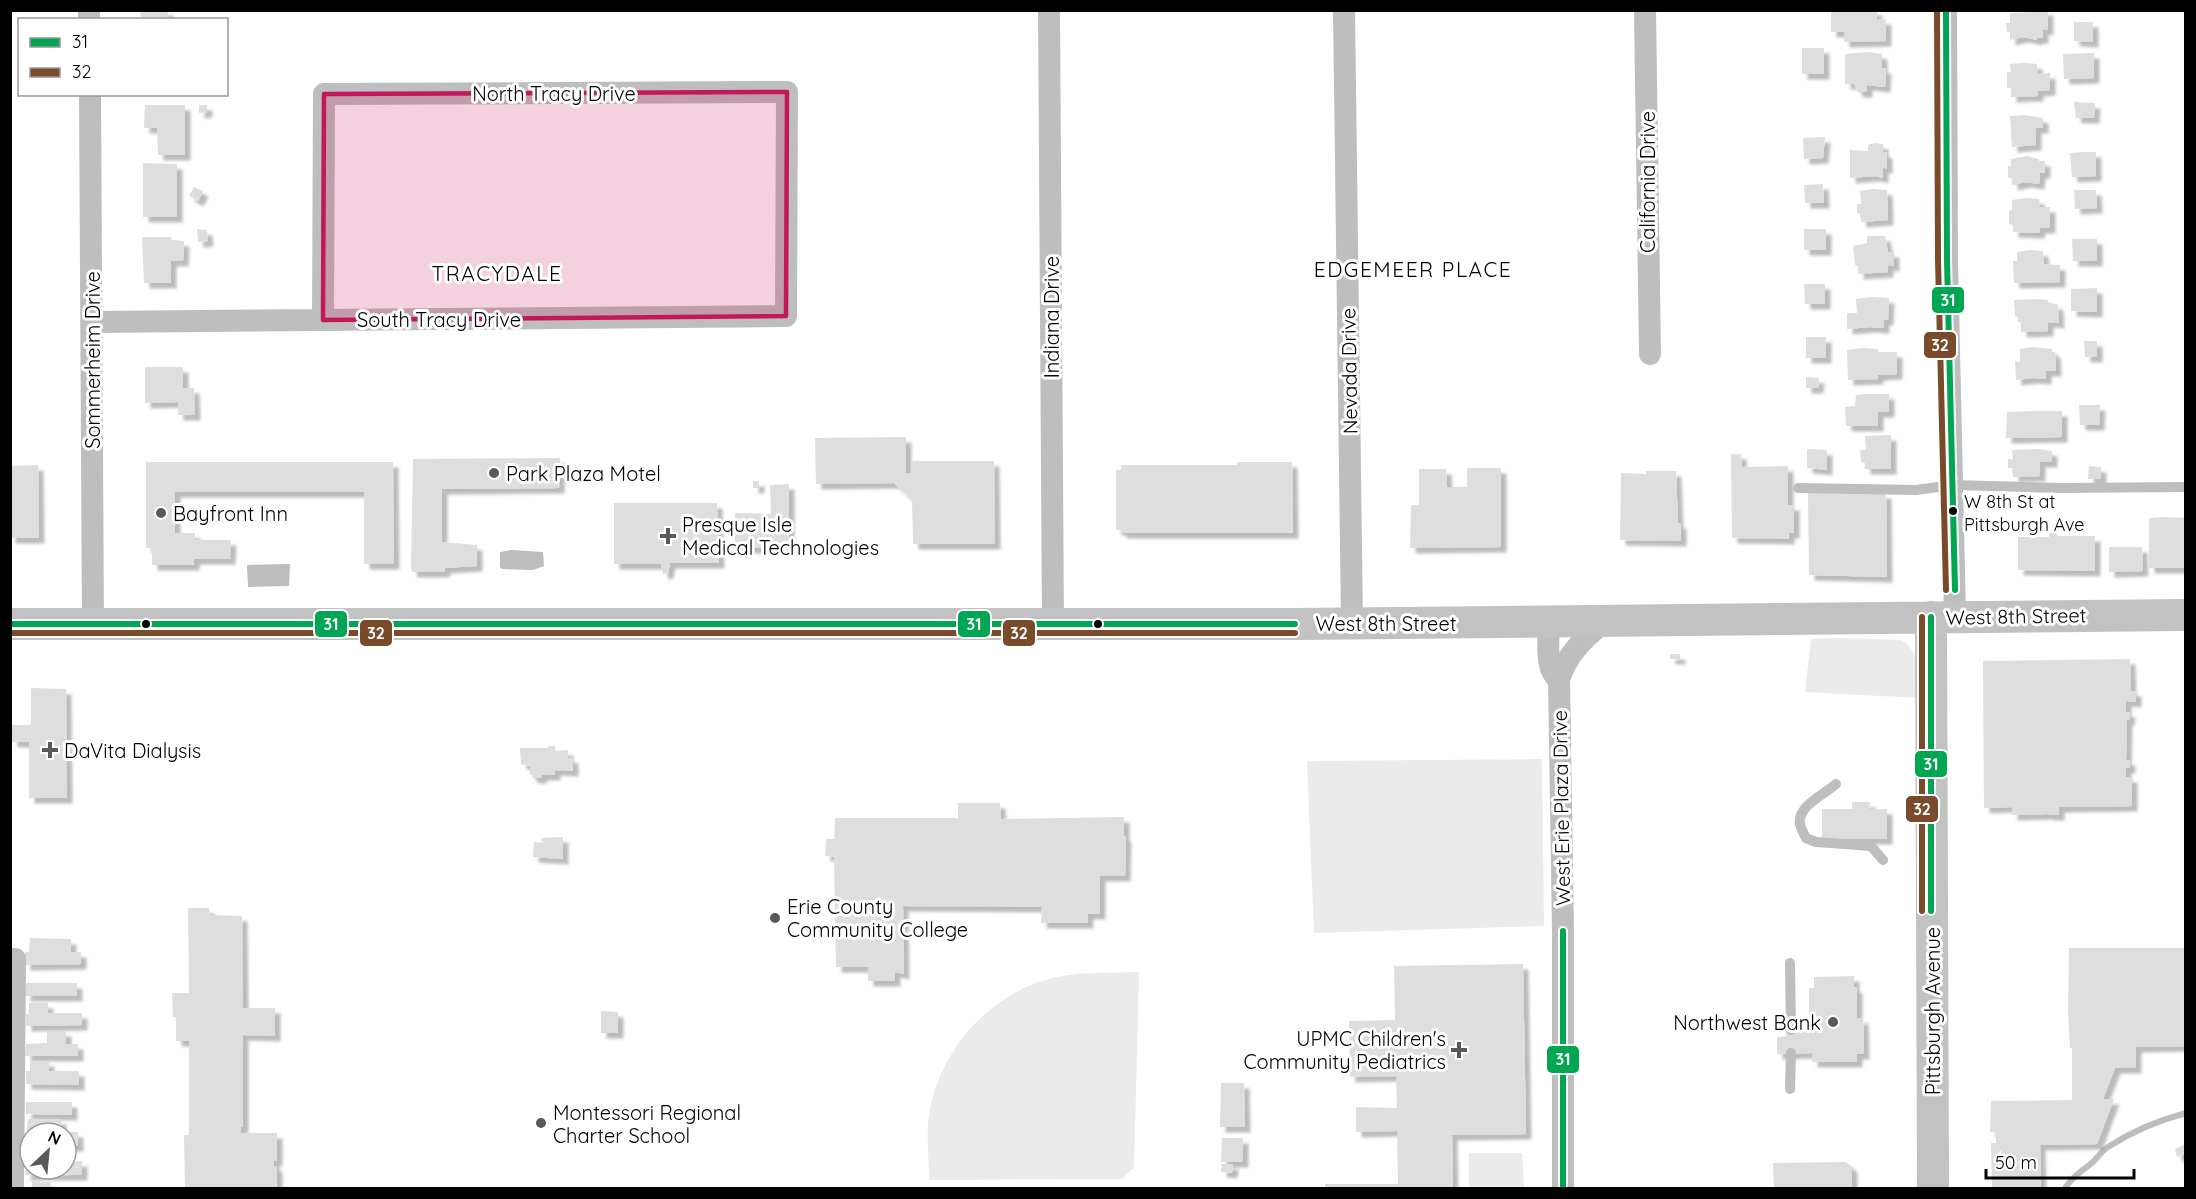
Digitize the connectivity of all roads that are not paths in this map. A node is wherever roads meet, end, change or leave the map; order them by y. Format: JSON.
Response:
{"nodes":[{"id":1,"x":1049,"y":10,"type":"edge"},
{"id":2,"x":1344,"y":10,"type":"edge"},
{"id":3,"x":1645,"y":10,"type":"edge"},
{"id":4,"x":1946,"y":10,"type":"edge"},
{"id":5,"x":90,"y":96,"type":"edge"},
{"id":6,"x":786,"y":316,"type":"joint"},
{"id":7,"x":323,"y":320,"type":"junction"},
{"id":8,"x":93,"y":322,"type":"junction"},
{"id":9,"x":1650,"y":354,"type":"dead end"},
{"id":10,"x":1953,"y":485,"type":"junction"},
{"id":11,"x":2186,"y":487,"type":"edge"},
{"id":12,"x":1798,"y":488,"type":"dead end"},
{"id":13,"x":2186,"y":615,"type":"edge"},
{"id":14,"x":1943,"y":616,"type":"junction"},
{"id":15,"x":1549,"y":622,"type":"junction"},
{"id":16,"x":1604,"y":622,"type":"junction"},
{"id":17,"x":1352,"y":623,"type":"junction"},
{"id":18,"x":10,"y":624,"type":"edge"},
{"id":19,"x":1053,"y":624,"type":"junction"},
{"id":20,"x":93,"y":625,"type":"junction"},
{"id":21,"x":1559,"y":680,"type":"junction"},
{"id":22,"x":1836,"y":784,"type":"dead end"},
{"id":23,"x":1883,"y":861,"type":"dead end"},
{"id":24,"x":13,"y":959,"type":"edge"},
{"id":25,"x":1790,"y":963,"type":"dead end"},
{"id":26,"x":1791,"y":1030,"type":"dead end"},
{"id":27,"x":1791,"y":1053,"type":"dead end"},
{"id":28,"x":1790,"y":1089,"type":"dead end"},
{"id":29,"x":13,"y":1188,"type":"edge"},
{"id":30,"x":1563,"y":1188,"type":"edge"},
{"id":31,"x":1933,"y":1188,"type":"edge"}],
"edges":[{"from":1,"to":19,"type":"street","name":"Indiana Drive"},
{"from":2,"to":17,"type":"street","name":"Nevada Drive"},
{"from":3,"to":9,"type":"street","name":"California Drive"},
{"from":4,"to":10,"type":"street","name":"Pittsburgh Avenue"},
{"from":5,"to":8,"type":"street","name":"Sommerheim Drive"},
{"from":6,"to":7,"type":"street","name":"South Tracy Drive"},
{"from":6,"to":7,"type":"street","name":"North Tracy Drive"},
{"from":7,"to":8,"type":"street","name":"South Tracy Drive"},
{"from":8,"to":20,"type":"street","name":"Sommerheim Drive"},
{"from":10,"to":11,"type":"lane"},
{"from":10,"to":12,"type":"lane"},
{"from":10,"to":14,"type":"street","name":"Pittsburgh Avenue"},
{"from":13,"to":14,"type":"main road","name":"West 8th Street"},
{"from":14,"to":16,"type":"main road","name":"West 8th Street"},
{"from":14,"to":31,"type":"main road","name":"Pittsburgh Avenue"},
{"from":15,"to":16,"type":"main road","name":"West 8th Street"},
{"from":15,"to":17,"type":"main road","name":"West 8th Street"},
{"from":15,"to":21,"type":"street","name":"West Erie Plaza Drive"},
{"from":16,"to":21,"type":"street","name":"West Erie Plaza Drive"},
{"from":17,"to":19,"type":"main road","name":"West 8th Street"},
{"from":18,"to":20,"type":"main road","name":"West 8th Street"},
{"from":19,"to":20,"type":"main road","name":"West 8th Street"},
{"from":21,"to":30,"type":"street","name":"West Erie Plaza Drive"},
{"from":22,"to":23,"type":"lane"},
{"from":24,"to":29,"type":"street"},
{"from":25,"to":26,"type":"lane"},
{"from":27,"to":28,"type":"lane"}]}
